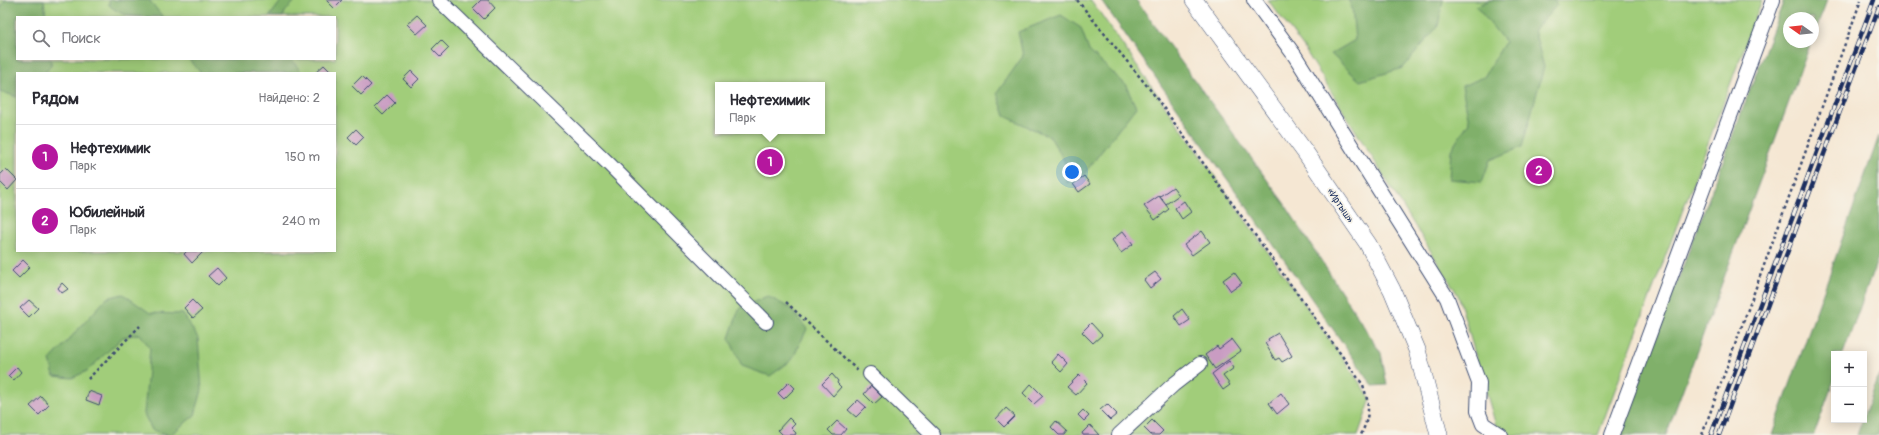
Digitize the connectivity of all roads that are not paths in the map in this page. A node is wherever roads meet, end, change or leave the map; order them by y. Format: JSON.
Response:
{"nodes":[{"id":1,"x":439,"y":0,"type":"edge"},
{"id":2,"x":1194,"y":0,"type":"edge"},
{"id":3,"x":1254,"y":0,"type":"edge"},
{"id":4,"x":1773,"y":0,"type":"edge"},
{"id":5,"x":766,"y":322,"type":"dead end"},
{"id":6,"x":1200,"y":364,"type":"dead end"},
{"id":7,"x":865,"y":373,"type":"road end"},
{"id":8,"x":933,"y":435,"type":"edge"},
{"id":9,"x":1119,"y":435,"type":"edge"},
{"id":10,"x":1439,"y":435,"type":"edge"},
{"id":11,"x":1500,"y":435,"type":"edge"},
{"id":12,"x":1612,"y":435,"type":"edge"}],
"edges":[{"from":1,"to":5,"type":"street"},
{"from":2,"to":10,"type":"main road","name":"«Иртыш»"},
{"from":3,"to":11,"type":"street"},
{"from":4,"to":12,"type":"street"},
{"from":6,"to":9,"type":"street"},
{"from":7,"to":8,"type":"street"}]}
